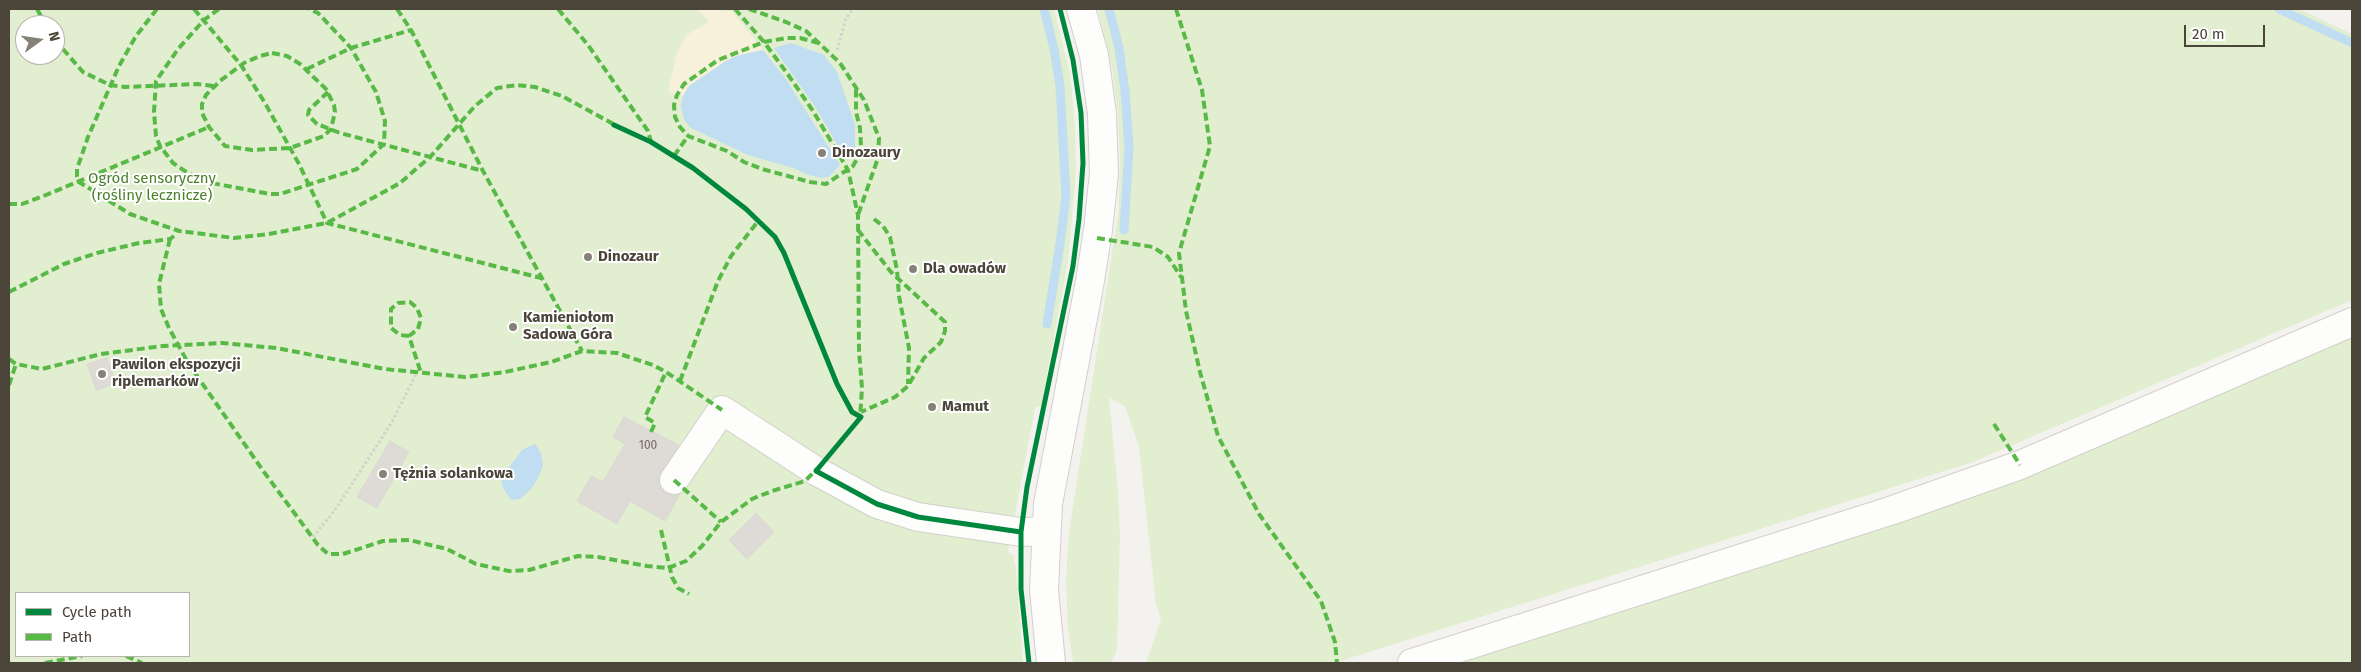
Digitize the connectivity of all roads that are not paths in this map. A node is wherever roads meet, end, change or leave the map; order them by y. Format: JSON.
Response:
{"nodes":[{"id":1,"x":1081,"y":9,"type":"edge"},
{"id":2,"x":2352,"y":322,"type":"edge"},
{"id":3,"x":674,"y":480,"type":"dead end"},
{"id":4,"x":1046,"y":531,"type":"junction"},
{"id":5,"x":1051,"y":663,"type":"edge"},
{"id":6,"x":1412,"y":663,"type":"edge"}],
"edges":[{"from":1,"to":4,"type":"lane"},
{"from":2,"to":6,"type":"lane"},
{"from":3,"to":4,"type":"lane"},
{"from":4,"to":5,"type":"lane"}]}
